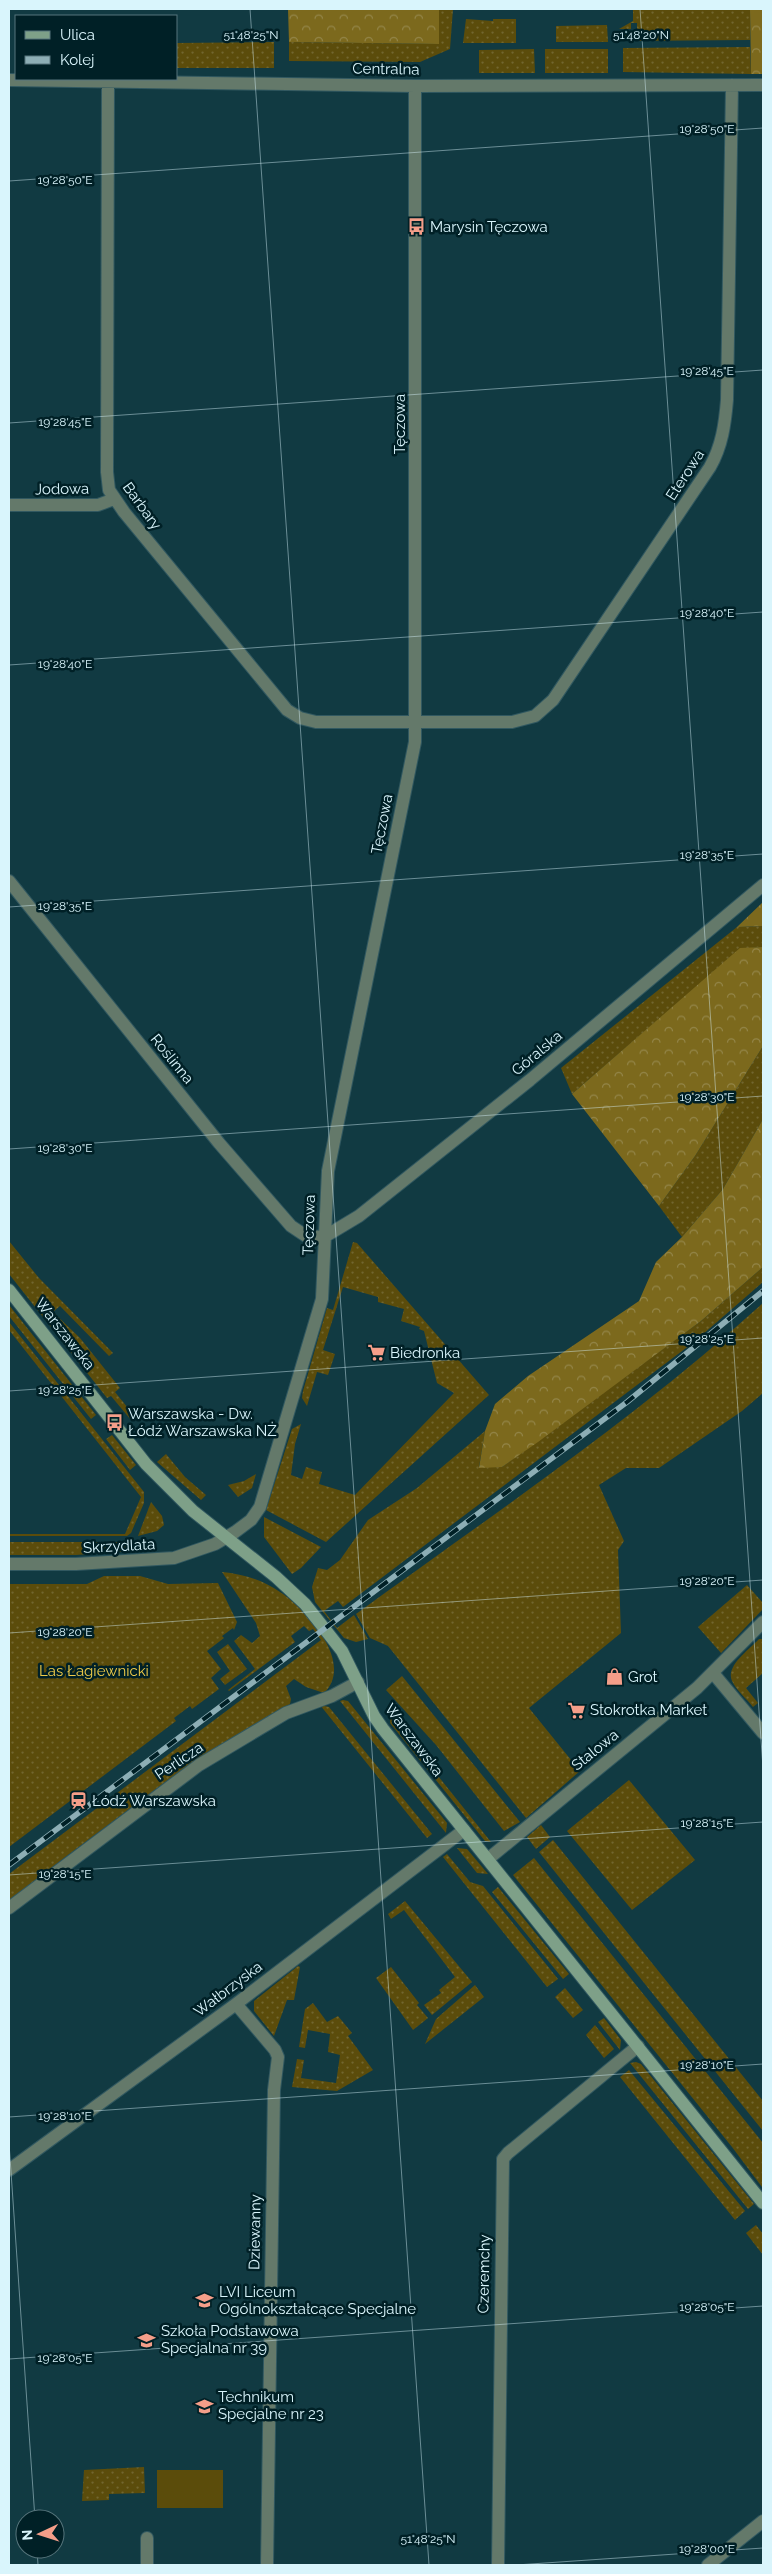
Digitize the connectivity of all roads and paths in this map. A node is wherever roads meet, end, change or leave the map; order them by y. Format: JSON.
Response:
{"nodes":[{"id":1,"x":9,"y":80,"type":"edge"},
{"id":2,"x":108,"y":80,"type":"junction"},
{"id":3,"x":732,"y":85,"type":"junction"},
{"id":4,"x":763,"y":85,"type":"edge"},
{"id":5,"x":415,"y":86,"type":"junction"},
{"id":6,"x":114,"y":499,"type":"junction"},
{"id":7,"x":9,"y":505,"type":"edge"},
{"id":8,"x":416,"y":722,"type":"junction"},
{"id":9,"x":9,"y":880,"type":"edge"},
{"id":10,"x":763,"y":886,"type":"edge"},
{"id":11,"x":324,"y":1237,"type":"junction"},
{"id":12,"x":9,"y":1290,"type":"edge"},
{"id":13,"x":226,"y":1538,"type":"junction"},
{"id":14,"x":9,"y":1564,"type":"edge"},
{"id":15,"x":763,"y":1622,"type":"edge"},
{"id":16,"x":713,"y":1673,"type":"junction"},
{"id":17,"x":358,"y":1682,"type":"junction"},
{"id":18,"x":763,"y":1733,"type":"edge"},
{"id":19,"x":464,"y":1830,"type":"junction"},
{"id":20,"x":488,"y":1859,"type":"junction"},
{"id":21,"x":9,"y":1908,"type":"edge"},
{"id":22,"x":236,"y":2004,"type":"junction"},
{"id":23,"x":638,"y":2046,"type":"junction"},
{"id":24,"x":9,"y":2170,"type":"edge"},
{"id":25,"x":763,"y":2202,"type":"edge"},
{"id":26,"x":763,"y":2521,"type":"edge"},
{"id":27,"x":147,"y":2538,"type":"dead end"},
{"id":28,"x":147,"y":2565,"type":"edge"},
{"id":29,"x":267,"y":2565,"type":"edge"},
{"id":30,"x":498,"y":2565,"type":"edge"},
{"id":31,"x":708,"y":2565,"type":"edge"}],
"edges":[{"from":1,"to":2,"type":"street","name":"Centralna"},
{"from":2,"to":5,"type":"street","name":"Centralna"},
{"from":2,"to":6,"type":"street","name":"Barbary"},
{"from":3,"to":4,"type":"street","name":"Centralna"},
{"from":3,"to":5,"type":"street","name":"Centralna"},
{"from":3,"to":8,"type":"street","name":"Eterowa"},
{"from":5,"to":8,"type":"street","name":"Tęczowa"},
{"from":6,"to":7,"type":"street","name":"Jodowa"},
{"from":6,"to":8,"type":"street","name":"Barbary"},
{"from":8,"to":11,"type":"street","name":"Tęczowa"},
{"from":9,"to":11,"type":"street","name":"Roślinna"},
{"from":10,"to":11,"type":"street","name":"Góralska"},
{"from":11,"to":13,"type":"street","name":"Tęczowa"},
{"from":12,"to":13,"type":"street","name":"Warszawska"},
{"from":13,"to":14,"type":"street","name":"Skrzydlata"},
{"from":13,"to":17,"type":"street","name":"Warszawska"},
{"from":15,"to":16,"type":"street","name":"Stalowa"},
{"from":16,"to":18,"type":"street"},
{"from":16,"to":20,"type":"street","name":"Stalowa"},
{"from":17,"to":19,"type":"street","name":"Warszawska"},
{"from":17,"to":21,"type":"street","name":"Perlicza"},
{"from":19,"to":20,"type":"street","name":"Warszawska"},
{"from":19,"to":22,"type":"street","name":"Wałbrzyska"},
{"from":20,"to":23,"type":"street","name":"Warszawska"},
{"from":22,"to":24,"type":"street","name":"Wałbrzyska"},
{"from":22,"to":29,"type":"street","name":"Dziewanny"},
{"from":23,"to":25,"type":"street","name":"Warszawska"},
{"from":23,"to":30,"type":"street","name":"Czeremchy"},
{"from":26,"to":31,"type":"street"},
{"from":27,"to":28,"type":"street"}]}
